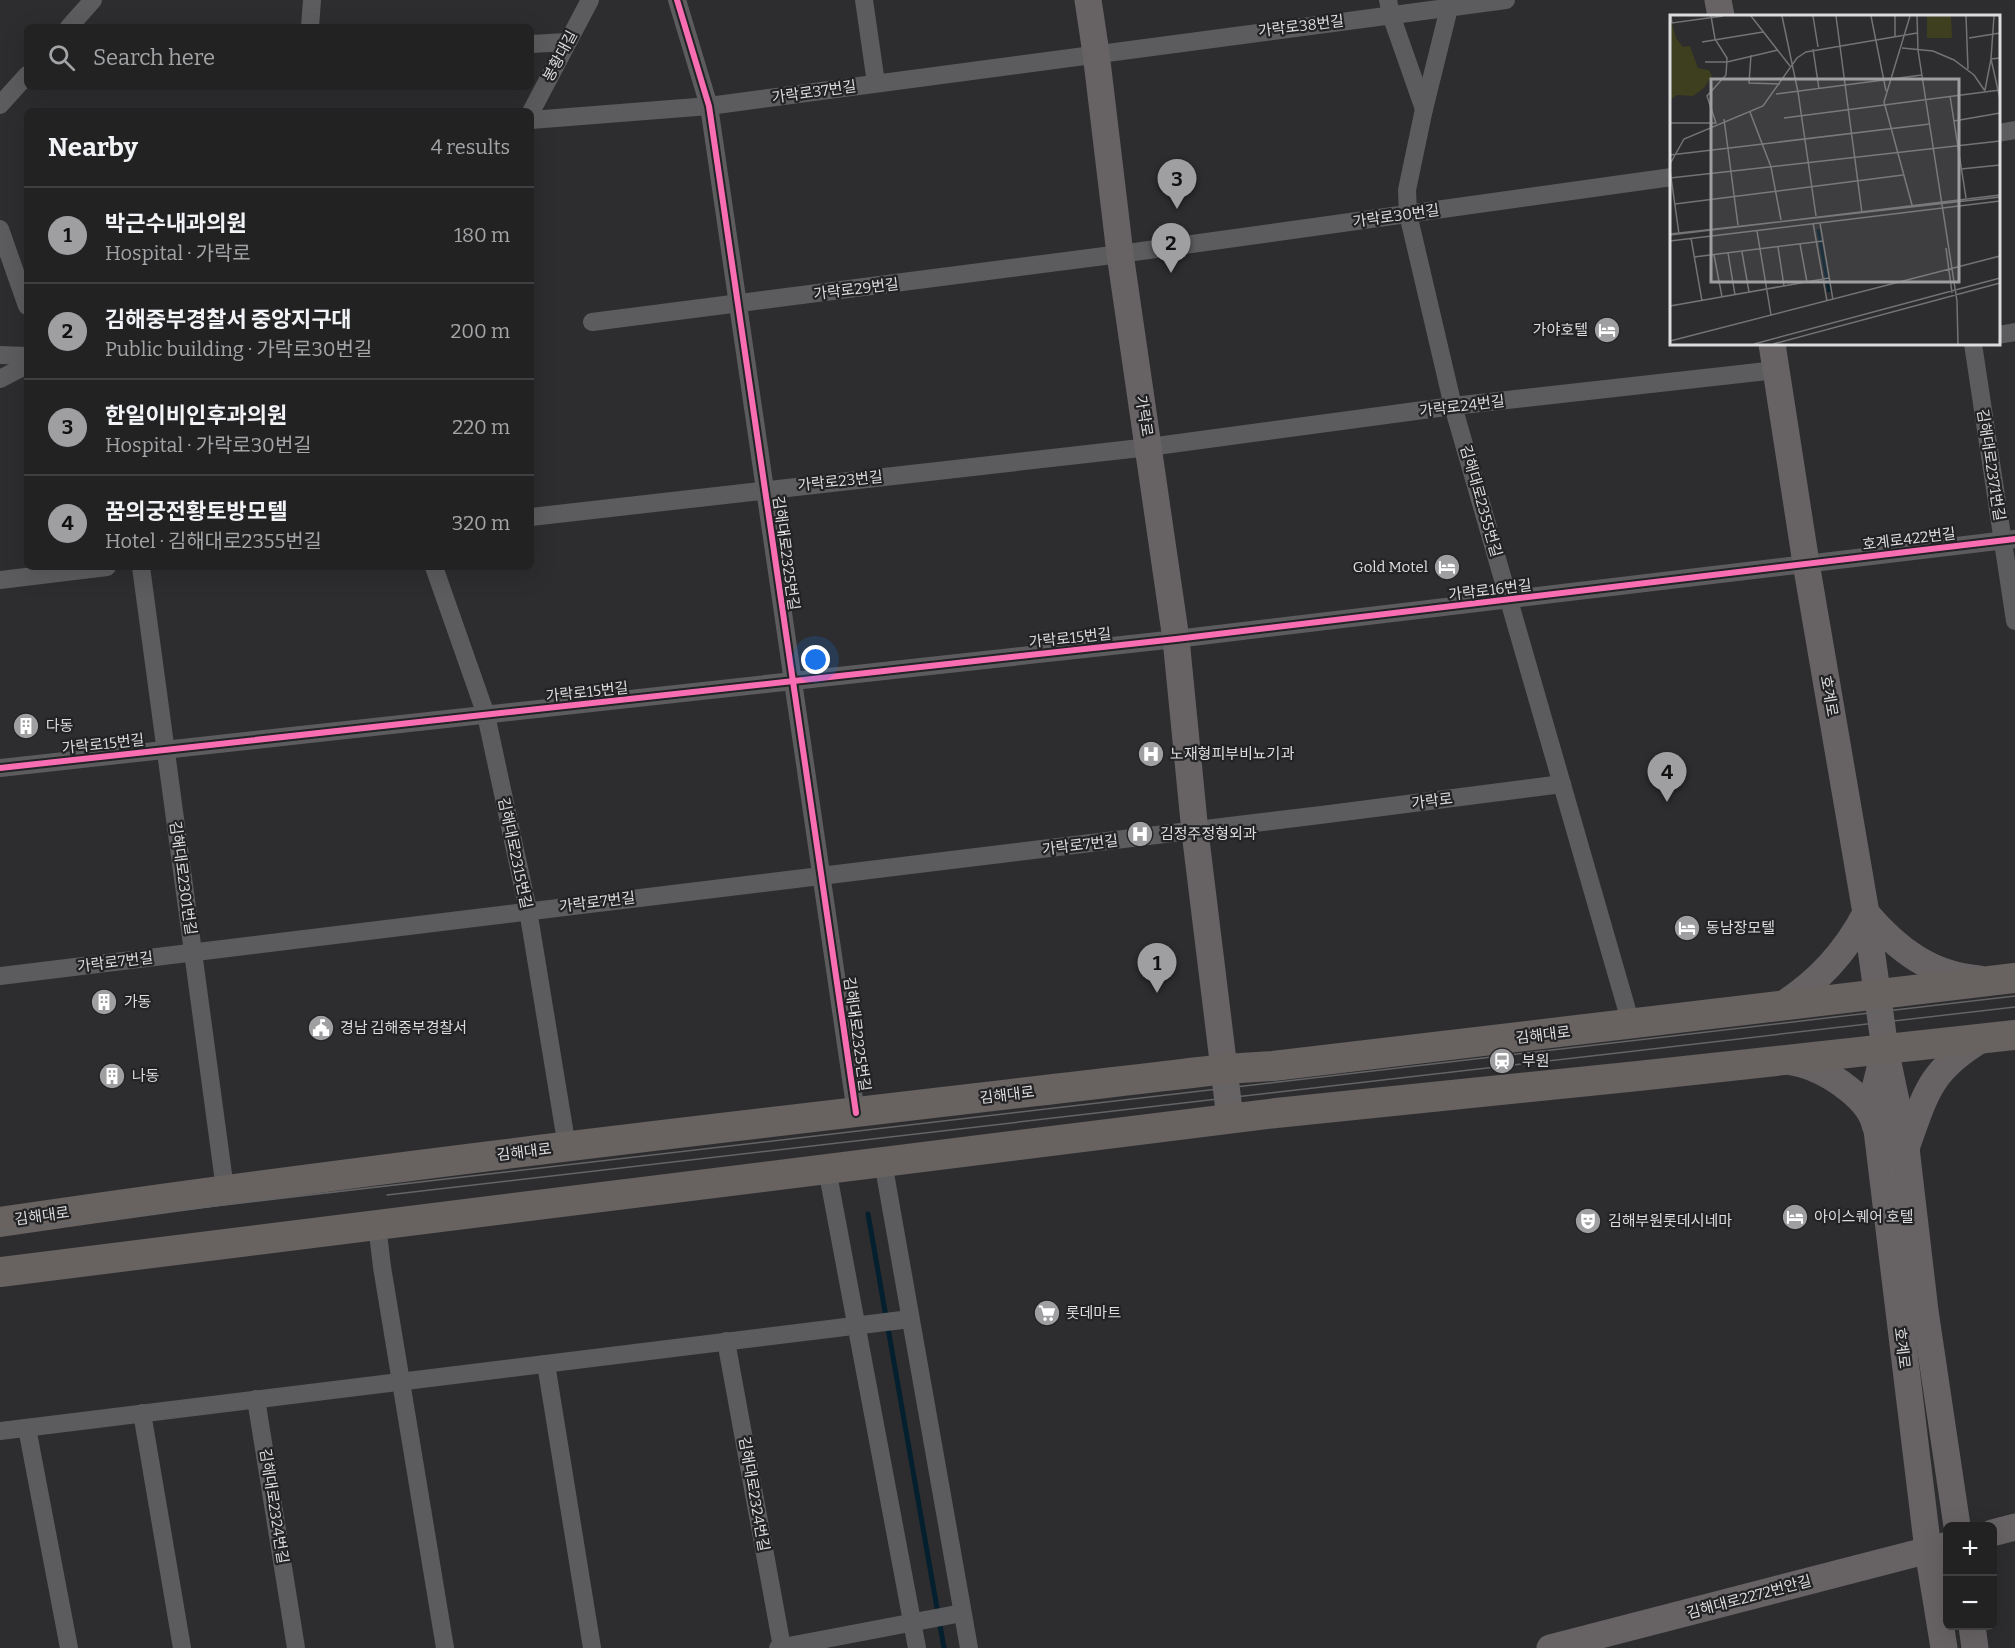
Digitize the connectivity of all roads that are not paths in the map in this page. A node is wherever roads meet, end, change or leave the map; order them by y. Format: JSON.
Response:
{"nodes":[{"id":1,"x":93,"y":0,"type":"edge"},
{"id":2,"x":312,"y":0,"type":"edge"},
{"id":3,"x":590,"y":0,"type":"edge"},
{"id":4,"x":677,"y":0,"type":"edge"},
{"id":5,"x":864,"y":0,"type":"edge"},
{"id":6,"x":1088,"y":0,"type":"edge"},
{"id":7,"x":1506,"y":0,"type":"edge"},
{"id":8,"x":1718,"y":0,"type":"edge"},
{"id":9,"x":1450,"y":4,"type":"edge"},
{"id":10,"x":1389,"y":7,"type":"edge"},
{"id":11,"x":1721,"y":15,"type":"edge"},
{"id":12,"x":72,"y":24,"type":"edge"},
{"id":13,"x":310,"y":24,"type":"edge"},
{"id":14,"x":566,"y":42,"type":"junction"},
{"id":15,"x":534,"y":44,"type":"edge"},
{"id":16,"x":1096,"y":53,"type":"junction"},
{"id":17,"x":24,"y":78,"type":"edge"},
{"id":18,"x":876,"y":83,"type":"junction"},
{"id":19,"x":0,"y":105,"type":"edge"},
{"id":20,"x":709,"y":106,"type":"junction"},
{"id":21,"x":533,"y":108,"type":"edge"},
{"id":22,"x":1424,"y":109,"type":"junction"},
{"id":23,"x":534,"y":120,"type":"edge"},
{"id":24,"x":2015,"y":130,"type":"edge"},
{"id":25,"x":2000,"y":133,"type":"edge"},
{"id":26,"x":1670,"y":177,"type":"edge"},
{"id":27,"x":1407,"y":214,"type":"junction"},
{"id":28,"x":0,"y":229,"type":"edge"},
{"id":29,"x":1120,"y":254,"type":"junction"},
{"id":30,"x":24,"y":297,"type":"edge"},
{"id":31,"x":738,"y":304,"type":"junction"},
{"id":32,"x":592,"y":322,"type":"dead end"},
{"id":33,"x":2015,"y":332,"type":"edge"},
{"id":34,"x":2000,"y":335,"type":"edge"},
{"id":35,"x":1772,"y":345,"type":"edge"},
{"id":36,"x":1973,"y":345,"type":"edge"},
{"id":37,"x":0,"y":355,"type":"edge"},
{"id":38,"x":24,"y":356,"type":"edge"},
{"id":39,"x":24,"y":367,"type":"edge"},
{"id":40,"x":1776,"y":370,"type":"junction"},
{"id":41,"x":0,"y":379,"type":"edge"},
{"id":42,"x":1453,"y":406,"type":"junction"},
{"id":43,"x":1149,"y":447,"type":"junction"},
{"id":44,"x":765,"y":490,"type":"junction"},
{"id":45,"x":534,"y":518,"type":"edge"},
{"id":46,"x":2009,"y":539,"type":"edge"},
{"id":47,"x":1806,"y":563,"type":"junction"},
{"id":48,"x":82,"y":570,"type":"edge"},
{"id":49,"x":141,"y":570,"type":"edge"},
{"id":50,"x":435,"y":570,"type":"edge"},
{"id":51,"x":0,"y":580,"type":"edge"},
{"id":52,"x":1510,"y":600,"type":"junction"},
{"id":53,"x":2015,"y":621,"type":"edge"},
{"id":54,"x":1176,"y":639,"type":"junction"},
{"id":55,"x":793,"y":681,"type":"junction"},
{"id":56,"x":486,"y":715,"type":"junction"},
{"id":57,"x":165,"y":749,"type":"junction"},
{"id":58,"x":0,"y":768,"type":"edge"},
{"id":59,"x":1562,"y":784,"type":"junction"},
{"id":60,"x":1195,"y":832,"type":"junction"},
{"id":61,"x":821,"y":876,"type":"junction"},
{"id":62,"x":528,"y":910,"type":"junction"},
{"id":63,"x":1866,"y":913,"type":"junction"},
{"id":64,"x":193,"y":952,"type":"junction"},
{"id":65,"x":0,"y":976,"type":"edge"},
{"id":66,"x":2006,"y":979,"type":"edge"},
{"id":67,"x":1879,"y":995,"type":"junction"},
{"id":68,"x":1779,"y":1007,"type":"junction"},
{"id":69,"x":1631,"y":1024,"type":"junction"},
{"id":70,"x":2015,"y":1035,"type":"edge"},
{"id":71,"x":1982,"y":1039,"type":"junction"},
{"id":72,"x":1885,"y":1049,"type":"junction"},
{"id":73,"x":1783,"y":1060,"type":"junction"},
{"id":74,"x":1225,"y":1069,"type":"junction"},
{"id":75,"x":856,"y":1113,"type":"junction"},
{"id":76,"x":1230,"y":1118,"type":"junction"},
{"id":77,"x":1878,"y":1141,"type":"junction"},
{"id":78,"x":567,"y":1147,"type":"junction"},
{"id":79,"x":1906,"y":1148,"type":"junction"},
{"id":80,"x":883,"y":1162,"type":"junction"},
{"id":81,"x":827,"y":1169,"type":"junction"},
{"id":82,"x":225,"y":1189,"type":"junction"},
{"id":83,"x":0,"y":1222,"type":"edge"},
{"id":84,"x":377,"y":1225,"type":"junction"},
{"id":85,"x":0,"y":1272,"type":"edge"},
{"id":86,"x":895,"y":1321,"type":"junction"},
{"id":87,"x":857,"y":1326,"type":"junction"},
{"id":88,"x":726,"y":1341,"type":"junction"},
{"id":89,"x":546,"y":1364,"type":"junction"},
{"id":90,"x":401,"y":1382,"type":"junction"},
{"id":91,"x":256,"y":1399,"type":"junction"},
{"id":92,"x":142,"y":1413,"type":"junction"},
{"id":93,"x":27,"y":1428,"type":"junction"},
{"id":94,"x":0,"y":1431,"type":"edge"},
{"id":95,"x":1956,"y":1522,"type":"edge"},
{"id":96,"x":2015,"y":1527,"type":"edge"},
{"id":97,"x":1997,"y":1532,"type":"edge"},
{"id":98,"x":1938,"y":1548,"type":"edge"},
{"id":99,"x":962,"y":1613,"type":"junction"},
{"id":100,"x":912,"y":1624,"type":"junction"},
{"id":101,"x":1973,"y":1630,"type":"edge"},
{"id":102,"x":69,"y":1648,"type":"edge"},
{"id":103,"x":182,"y":1648,"type":"edge"},
{"id":104,"x":296,"y":1648,"type":"edge"},
{"id":105,"x":445,"y":1648,"type":"edge"},
{"id":106,"x":592,"y":1648,"type":"edge"},
{"id":107,"x":780,"y":1648,"type":"edge"},
{"id":108,"x":917,"y":1648,"type":"edge"},
{"id":109,"x":969,"y":1648,"type":"edge"},
{"id":110,"x":1550,"y":1648,"type":"edge"},
{"id":111,"x":1944,"y":1648,"type":"edge"},
{"id":112,"x":1975,"y":1648,"type":"edge"}],
"edges":[{"from":1,"to":12,"type":"street"},
{"from":2,"to":13,"type":"street"},
{"from":3,"to":14,"type":"street","name":"봉황대길"},
{"from":4,"to":20,"type":"street","name":"김해대로2325번길"},
{"from":5,"to":18,"type":"street"},
{"from":6,"to":16,"type":"main road","name":"가락로"},
{"from":7,"to":9,"type":"street","name":"가락로38번길"},
{"from":8,"to":11,"type":"main road"},
{"from":9,"to":10,"type":"street","name":"가락로38번길"},
{"from":9,"to":22,"type":"street","name":"김해대로2355번길"},
{"from":10,"to":16,"type":"street","name":"가락로38번길"},
{"from":10,"to":22,"type":"street"},
{"from":14,"to":15,"type":"street"},
{"from":14,"to":21,"type":"street","name":"봉황대길"},
{"from":16,"to":18,"type":"street","name":"가락로37번길"},
{"from":16,"to":29,"type":"main road","name":"가락로"},
{"from":17,"to":19,"type":"street"},
{"from":18,"to":20,"type":"street","name":"가락로37번길"},
{"from":20,"to":23,"type":"street","name":"가락로37번길"},
{"from":20,"to":31,"type":"street","name":"김해대로2325번길"},
{"from":22,"to":27,"type":"street","name":"김해대로2355번길"},
{"from":24,"to":25,"type":"street"},
{"from":26,"to":27,"type":"street","name":"가락로30번길"},
{"from":27,"to":29,"type":"street","name":"가락로30번길"},
{"from":27,"to":42,"type":"street","name":"김해대로2355번길"},
{"from":28,"to":30,"type":"street"},
{"from":29,"to":31,"type":"street","name":"가락로29번길"},
{"from":29,"to":43,"type":"main road","name":"가락로"},
{"from":31,"to":32,"type":"street","name":"가락로29번길"},
{"from":31,"to":44,"type":"street","name":"김해대로2325번길"},
{"from":33,"to":34,"type":"street"},
{"from":35,"to":40,"type":"main road","name":"호계로"},
{"from":36,"to":46,"type":"street","name":"김해대로2371번길"},
{"from":37,"to":38,"type":"street"},
{"from":39,"to":41,"type":"street"},
{"from":40,"to":42,"type":"street","name":"가락로24번길"},
{"from":40,"to":47,"type":"main road","name":"호계로"},
{"from":42,"to":43,"type":"street","name":"가락로24번길"},
{"from":42,"to":52,"type":"street","name":"김해대로2355번길"},
{"from":43,"to":44,"type":"street","name":"가락로23번길"},
{"from":43,"to":54,"type":"main road","name":"가락로"},
{"from":44,"to":45,"type":"street","name":"가락로23번길"},
{"from":44,"to":55,"type":"street","name":"김해대로2325번길"},
{"from":46,"to":47,"type":"street","name":"호계로422번길"},
{"from":46,"to":53,"type":"street","name":"김해대로2371번길"},
{"from":47,"to":52,"type":"street","name":"가락로16번길"},
{"from":47,"to":63,"type":"main road","name":"호계로"},
{"from":48,"to":51,"type":"street"},
{"from":49,"to":57,"type":"street","name":"김해대로2301번길"},
{"from":50,"to":56,"type":"street","name":"김해대로2315번길"},
{"from":52,"to":54,"type":"street","name":"가락로16번길"},
{"from":52,"to":59,"type":"street","name":"김해대로2355번길"},
{"from":54,"to":55,"type":"street","name":"가락로15번길"},
{"from":54,"to":60,"type":"main road","name":"가락로"},
{"from":55,"to":56,"type":"street","name":"가락로15번길"},
{"from":55,"to":61,"type":"street","name":"김해대로2325번길"},
{"from":56,"to":57,"type":"street","name":"가락로15번길"},
{"from":56,"to":62,"type":"street","name":"김해대로2315번길"},
{"from":57,"to":58,"type":"street","name":"가락로15번길"},
{"from":57,"to":64,"type":"street","name":"김해대로2301번길"},
{"from":59,"to":60,"type":"street","name":"가락로"},
{"from":59,"to":69,"type":"street","name":"김해대로2355번길"},
{"from":60,"to":61,"type":"street","name":"가락로7번길"},
{"from":60,"to":74,"type":"main road","name":"가락로"},
{"from":61,"to":62,"type":"street","name":"가락로7번길"},
{"from":61,"to":75,"type":"street","name":"김해대로2325번길"},
{"from":62,"to":64,"type":"street","name":"가락로7번길"},
{"from":62,"to":78,"type":"street","name":"김해대로2315번길"},
{"from":63,"to":66,"type":"main road"},
{"from":63,"to":67,"type":"main road","name":"호계로"},
{"from":63,"to":68,"type":"main road"},
{"from":64,"to":65,"type":"street","name":"가락로7번길"},
{"from":64,"to":82,"type":"street","name":"김해대로2301번길"},
{"from":66,"to":67,"type":"main road","name":"김해대로"},
{"from":67,"to":68,"type":"main road","name":"김해대로"},
{"from":67,"to":72,"type":"main road","name":"호계로"},
{"from":68,"to":69,"type":"main road","name":"김해대로"},
{"from":69,"to":74,"type":"main road","name":"김해대로"},
{"from":70,"to":71,"type":"main road"},
{"from":71,"to":72,"type":"main road"},
{"from":71,"to":79,"type":"main road"},
{"from":72,"to":73,"type":"main road"},
{"from":72,"to":77,"type":"main road","name":"호계로"},
{"from":72,"to":79,"type":"main road","name":"호계로"},
{"from":73,"to":76,"type":"main road"},
{"from":73,"to":77,"type":"main road"},
{"from":74,"to":75,"type":"main road","name":"김해대로"},
{"from":74,"to":76,"type":"main road","name":"가락로"},
{"from":75,"to":78,"type":"main road","name":"김해대로"},
{"from":76,"to":80,"type":"main road"},
{"from":77,"to":98,"type":"main road","name":"호계로"},
{"from":78,"to":82,"type":"main road","name":"김해대로"},
{"from":79,"to":95,"type":"main road","name":"호계로"},
{"from":80,"to":81,"type":"main road"},
{"from":80,"to":86,"type":"street"},
{"from":81,"to":84,"type":"main road"},
{"from":81,"to":87,"type":"street"},
{"from":82,"to":83,"type":"main road","name":"김해대로"},
{"from":84,"to":85,"type":"main road"},
{"from":84,"to":90,"type":"street"},
{"from":86,"to":87,"type":"street"},
{"from":86,"to":99,"type":"street"},
{"from":87,"to":88,"type":"street"},
{"from":87,"to":100,"type":"street"},
{"from":88,"to":89,"type":"street"},
{"from":88,"to":107,"type":"street","name":"김해대로2324번길"},
{"from":89,"to":90,"type":"street"},
{"from":89,"to":106,"type":"street"},
{"from":90,"to":91,"type":"street"},
{"from":90,"to":105,"type":"street"},
{"from":91,"to":92,"type":"street"},
{"from":91,"to":104,"type":"street","name":"김해대로2324번길"},
{"from":92,"to":93,"type":"street"},
{"from":92,"to":103,"type":"street"},
{"from":93,"to":94,"type":"street"},
{"from":93,"to":102,"type":"street"},
{"from":96,"to":97,"type":"main road"},
{"from":98,"to":110,"type":"main road","name":"김해대로2272번안길"},
{"from":98,"to":111,"type":"main road","name":"호계로"},
{"from":99,"to":100,"type":"street","name":"김해대로2324번길"},
{"from":99,"to":109,"type":"street"},
{"from":100,"to":107,"type":"street","name":"김해대로2324번길"},
{"from":100,"to":108,"type":"street"},
{"from":101,"to":112,"type":"main road"}]}
